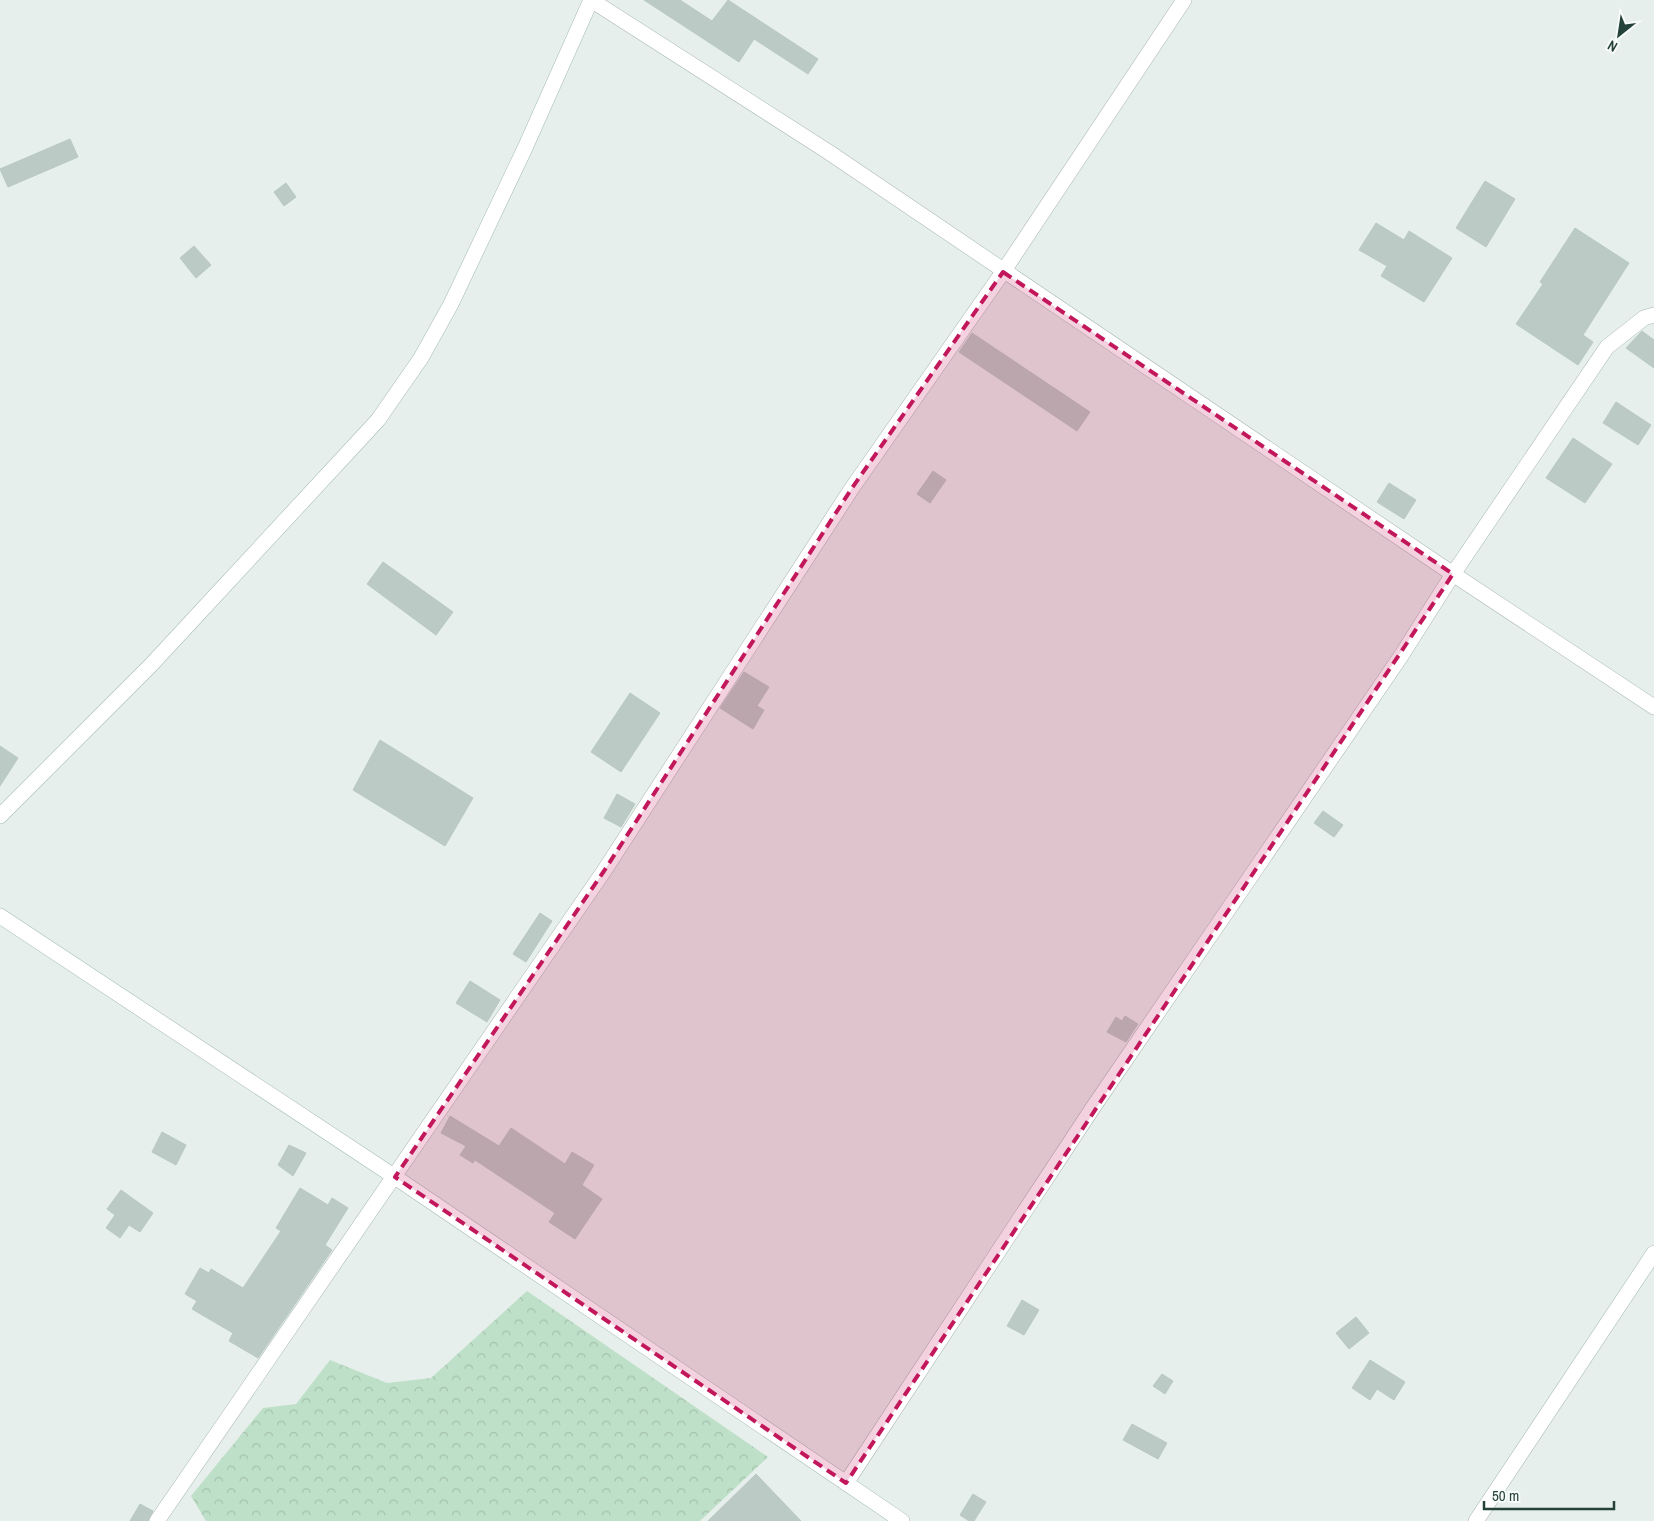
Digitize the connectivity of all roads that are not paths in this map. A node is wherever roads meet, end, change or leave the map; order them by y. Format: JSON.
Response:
{"nodes":[{"id":1,"x":591,"y":0,"type":"edge"},
{"id":2,"x":1184,"y":0,"type":"edge"},
{"id":3,"x":1003,"y":272,"type":"junction"},
{"id":4,"x":1654,"y":314,"type":"edge"},
{"id":5,"x":1453,"y":574,"type":"junction"},
{"id":6,"x":1654,"y":707,"type":"edge"},
{"id":7,"x":0,"y":816,"type":"edge"},
{"id":8,"x":0,"y":916,"type":"edge"},
{"id":9,"x":394,"y":1177,"type":"junction"},
{"id":10,"x":1654,"y":1254,"type":"edge"},
{"id":11,"x":846,"y":1483,"type":"junction"},
{"id":12,"x":157,"y":1521,"type":"edge"},
{"id":13,"x":902,"y":1521,"type":"edge"},
{"id":14,"x":1476,"y":1521,"type":"edge"}],
"edges":[{"from":1,"to":3,"type":"street"},
{"from":1,"to":7,"type":"street"},
{"from":2,"to":3,"type":"street"},
{"from":3,"to":5,"type":"street"},
{"from":3,"to":9,"type":"street"},
{"from":4,"to":5,"type":"street"},
{"from":5,"to":6,"type":"street"},
{"from":5,"to":11,"type":"street"},
{"from":8,"to":9,"type":"street"},
{"from":9,"to":11,"type":"street"},
{"from":9,"to":12,"type":"street"},
{"from":10,"to":14,"type":"street"},
{"from":11,"to":13,"type":"street"}]}
